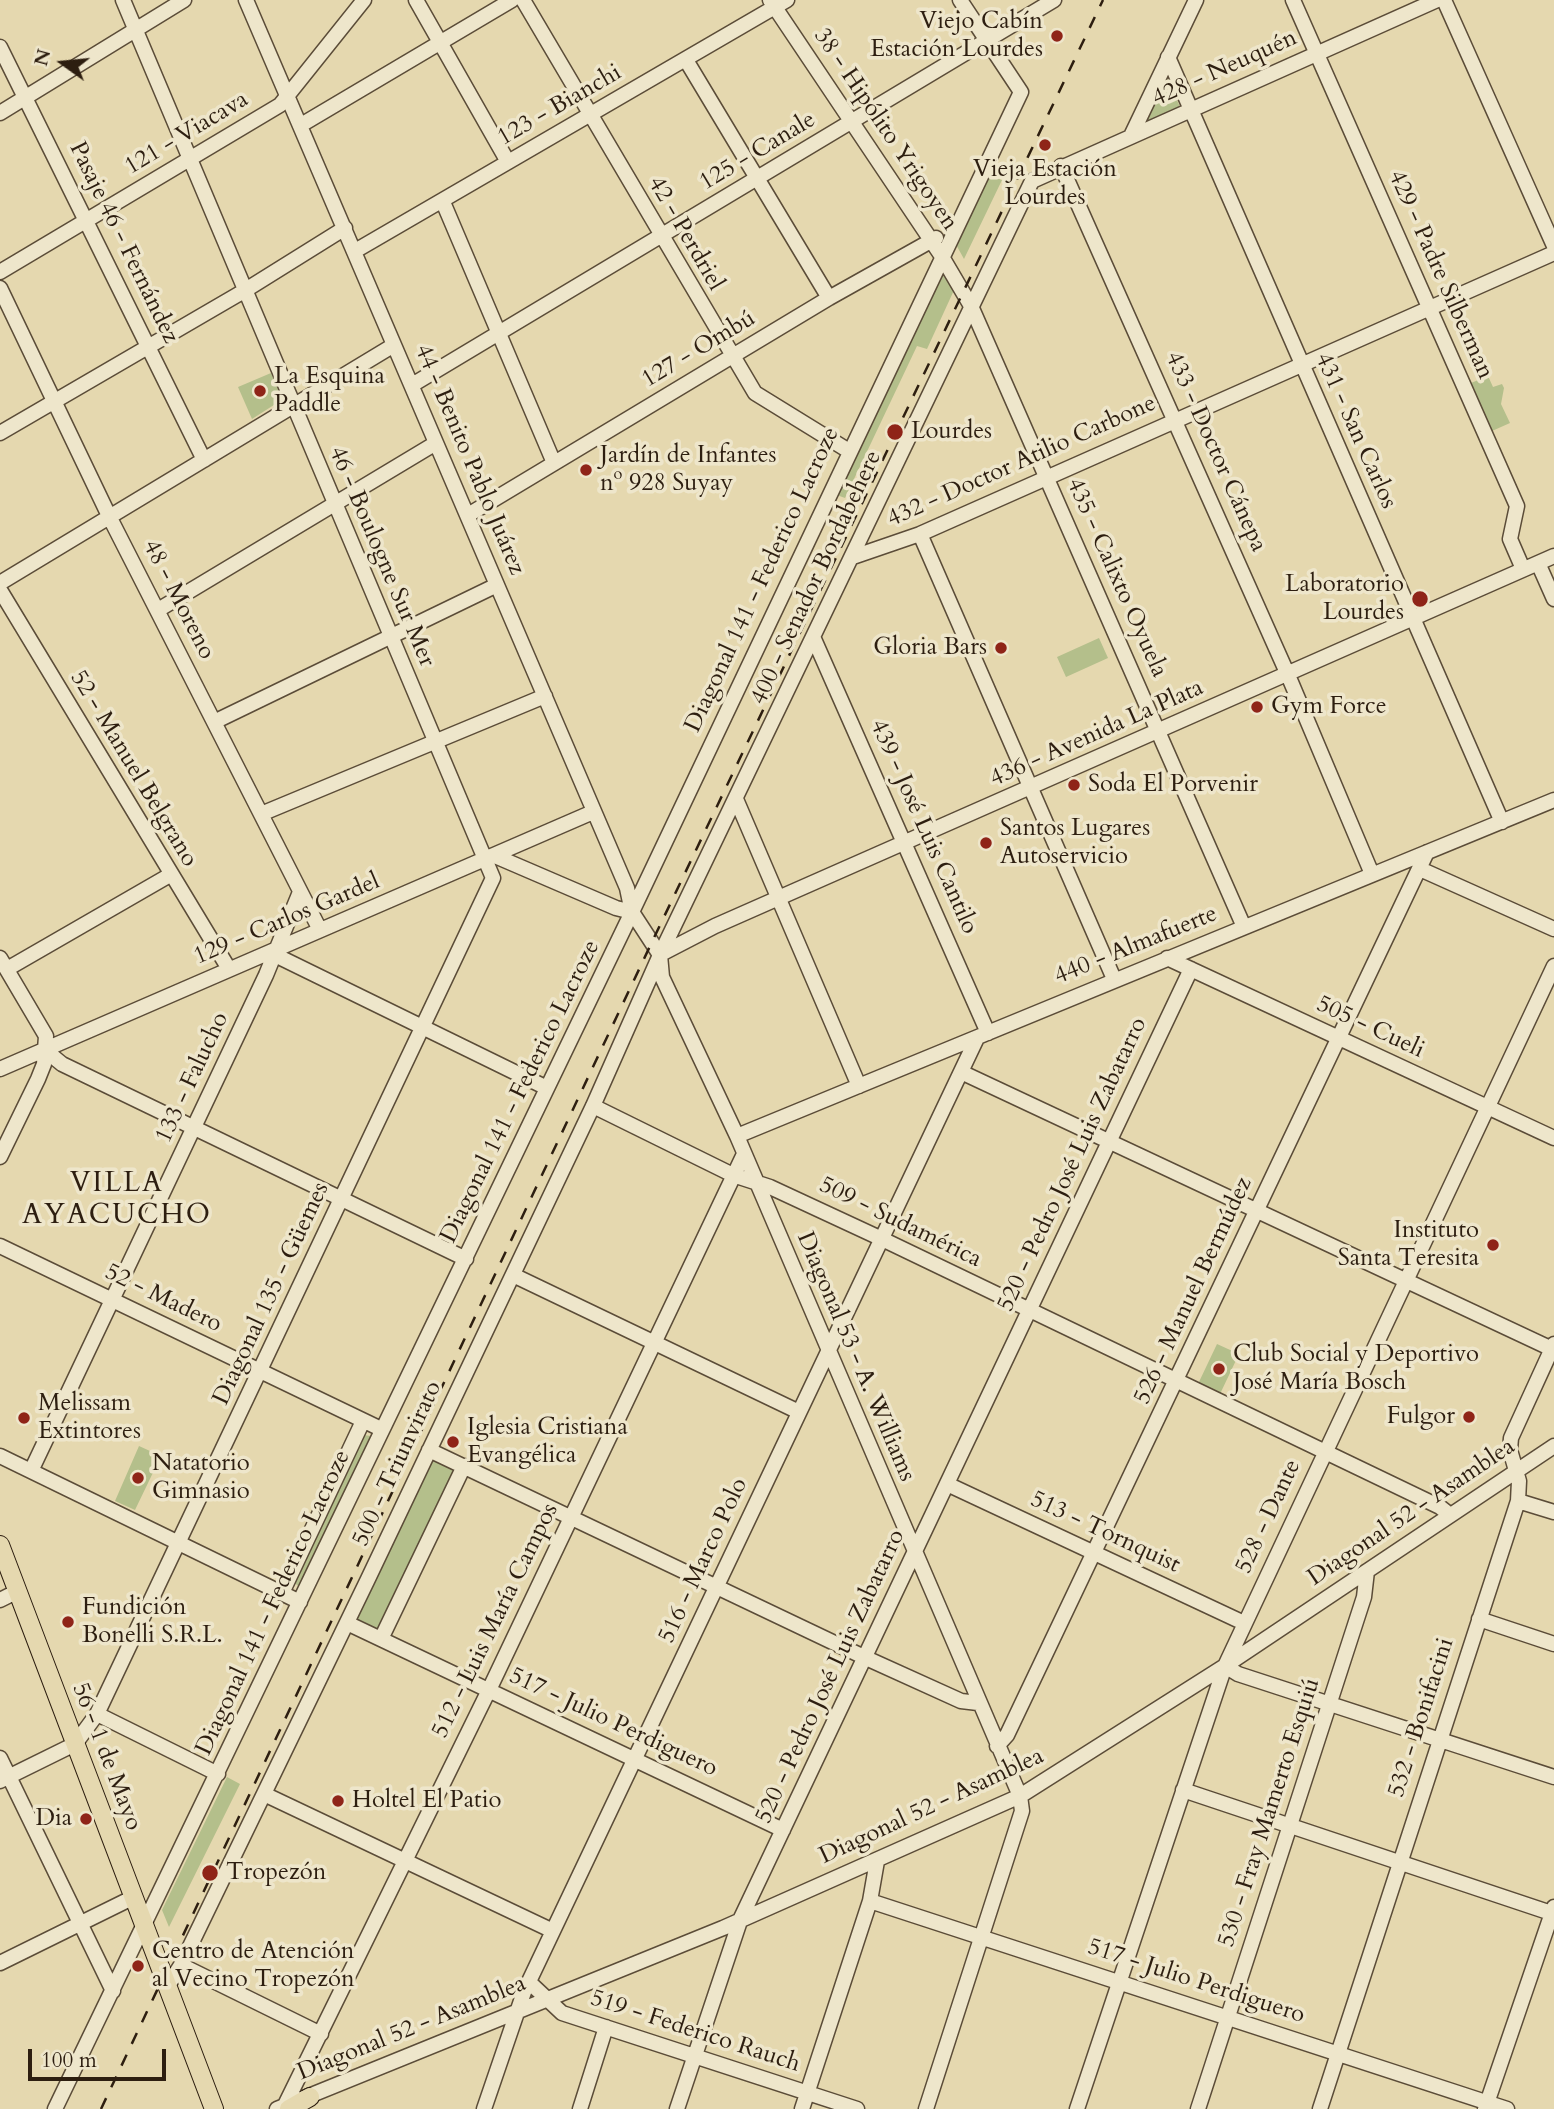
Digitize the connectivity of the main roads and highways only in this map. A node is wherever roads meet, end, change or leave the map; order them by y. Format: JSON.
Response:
{"nodes":[{"id":1,"x":0,"y":1545,"type":"edge"},
{"id":2,"x":310,"y":2097,"type":"road end"},
{"id":3,"x":212,"y":2107,"type":"edge"},
{"id":4,"x":284,"y":2108,"type":"edge"}],
"edges":[{"from":1,"to":3,"type":"main road","name":"56 - 1 de Mayo"},
{"from":2,"to":4,"type":"main road"}]}
